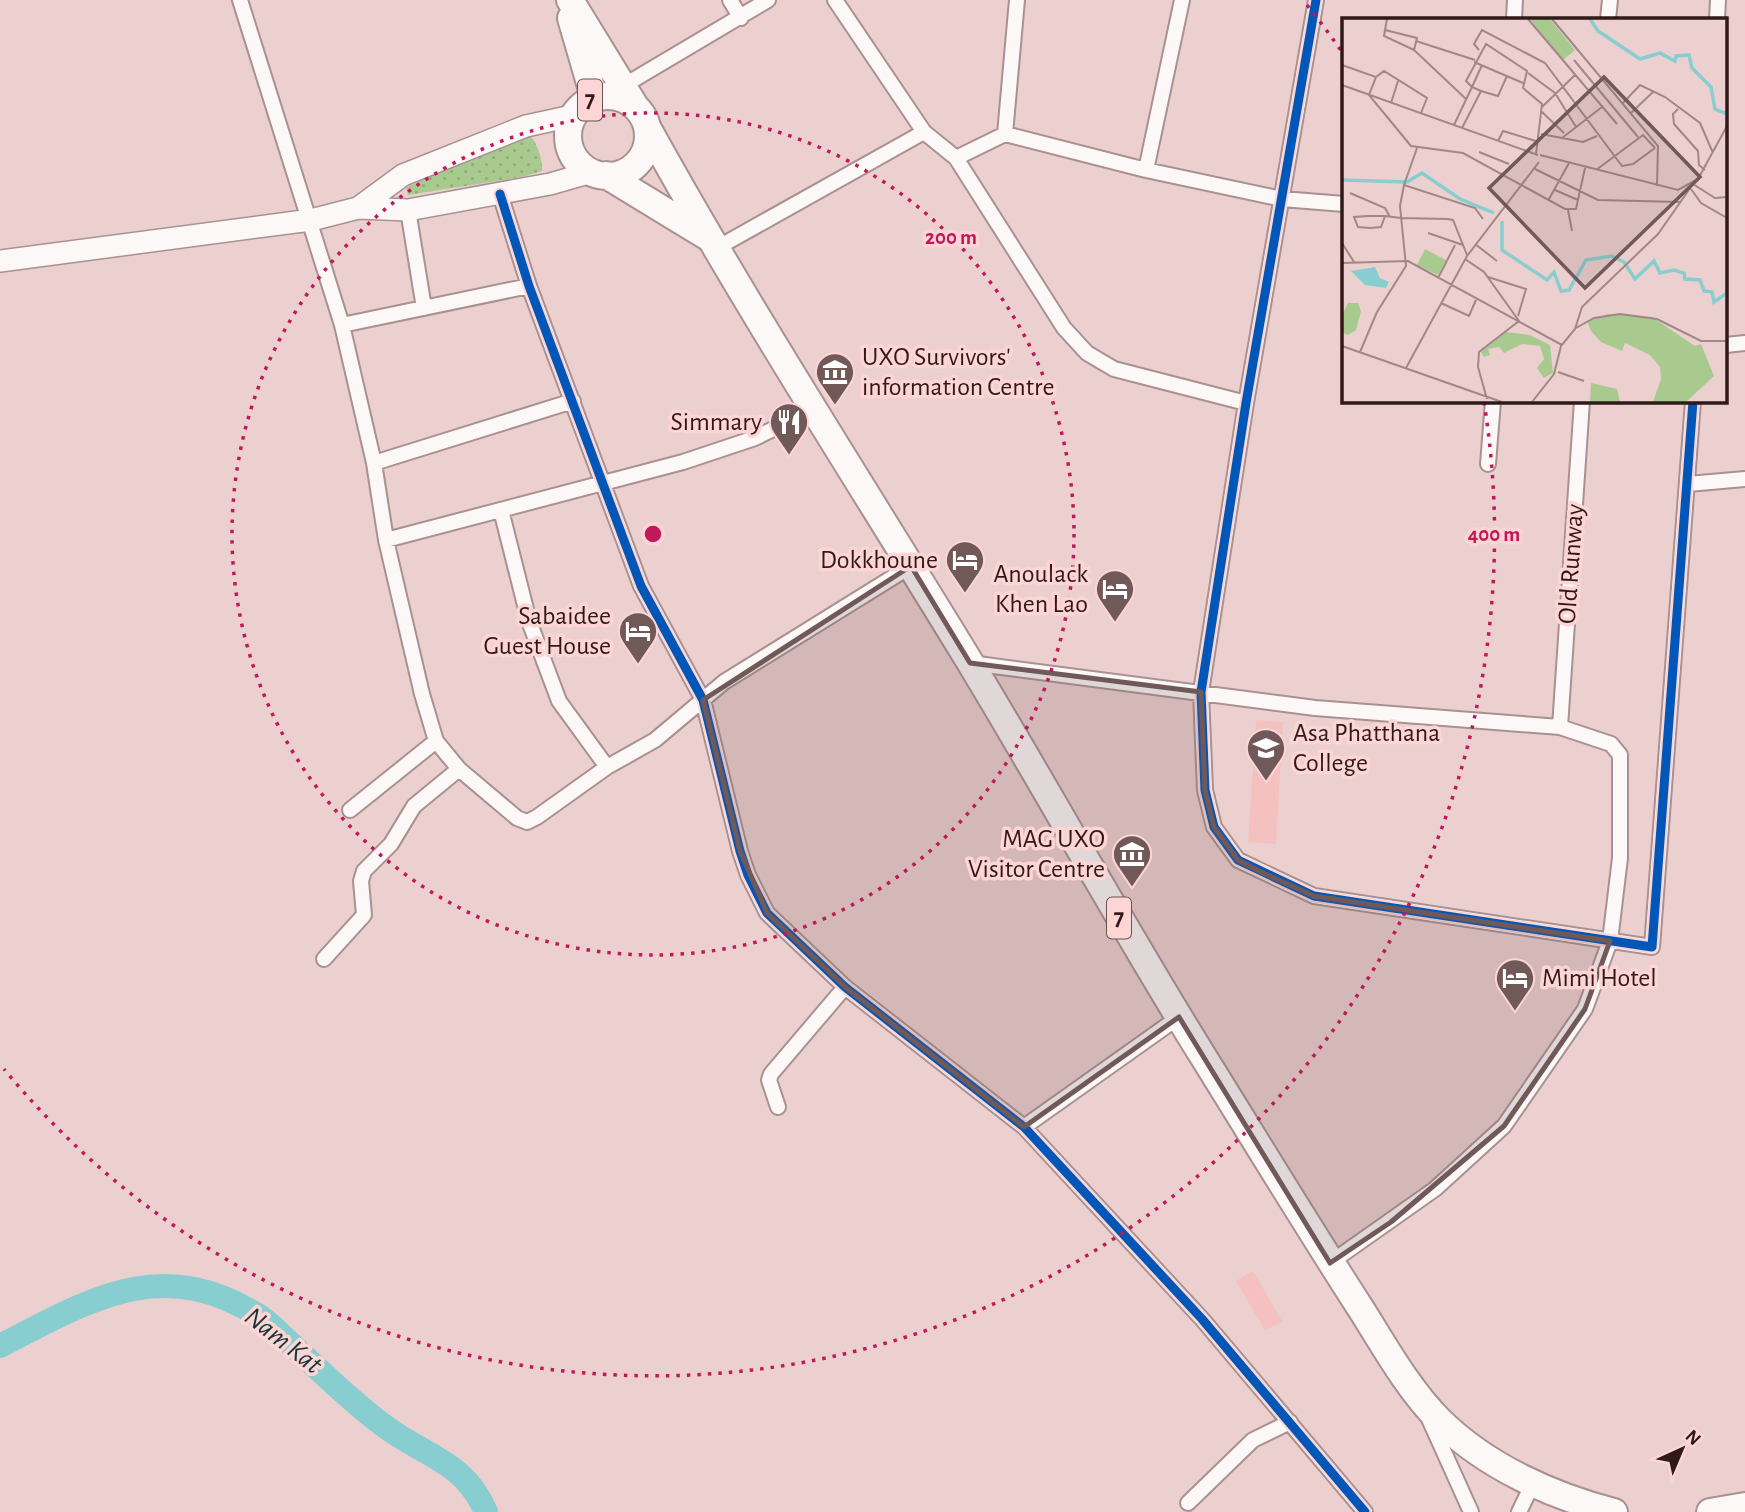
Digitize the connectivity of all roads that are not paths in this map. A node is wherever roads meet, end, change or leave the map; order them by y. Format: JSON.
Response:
{"nodes":[{"id":1,"x":240,"y":0,"type":"edge"},
{"id":2,"x":568,"y":0,"type":"edge"},
{"id":3,"x":730,"y":0,"type":"edge"},
{"id":4,"x":768,"y":0,"type":"edge"},
{"id":5,"x":835,"y":0,"type":"edge"},
{"id":6,"x":1017,"y":0,"type":"edge"},
{"id":7,"x":1182,"y":0,"type":"edge"},
{"id":8,"x":1316,"y":0,"type":"edge"},
{"id":9,"x":1515,"y":0,"type":"edge"},
{"id":10,"x":1610,"y":0,"type":"edge"},
{"id":11,"x":1718,"y":0,"type":"edge"},
{"id":12,"x":740,"y":18,"type":"junction"},
{"id":13,"x":1514,"y":18,"type":"edge"},
{"id":14,"x":1608,"y":18,"type":"edge"},
{"id":15,"x":1717,"y":18,"type":"edge"},
{"id":16,"x":594,"y":97,"type":"junction"},
{"id":17,"x":635,"y":106,"type":"junction"},
{"id":18,"x":572,"y":116,"type":"junction"},
{"id":19,"x":924,"y":132,"type":"junction"},
{"id":20,"x":1005,"y":134,"type":"junction"},
{"id":21,"x":956,"y":158,"type":"junction"},
{"id":22,"x":1146,"y":170,"type":"junction"},
{"id":23,"x":599,"y":174,"type":"junction"},
{"id":24,"x":500,"y":194,"type":"junction"},
{"id":25,"x":1282,"y":199,"type":"junction"},
{"id":26,"x":1342,"y":204,"type":"edge"},
{"id":27,"x":358,"y":208,"type":"junction"},
{"id":28,"x":408,"y":210,"type":"junction"},
{"id":29,"x":311,"y":220,"type":"junction"},
{"id":30,"x":711,"y":243,"type":"junction"},
{"id":31,"x":0,"y":261,"type":"edge"},
{"id":32,"x":529,"y":286,"type":"junction"},
{"id":33,"x":425,"y":308,"type":"junction"},
{"id":34,"x":342,"y":325,"type":"junction"},
{"id":35,"x":573,"y":401,"type":"junction"},
{"id":36,"x":1493,"y":402,"type":"edge"},
{"id":37,"x":1582,"y":402,"type":"edge"},
{"id":38,"x":1693,"y":402,"type":"edge"},
{"id":39,"x":1245,"y":403,"type":"junction"},
{"id":40,"x":814,"y":409,"type":"junction"},
{"id":41,"x":374,"y":463,"type":"junction"},
{"id":42,"x":1488,"y":464,"type":"dead end"},
{"id":43,"x":1745,"y":479,"type":"edge"},
{"id":44,"x":602,"y":481,"type":"junction"},
{"id":45,"x":1688,"y":484,"type":"junction"},
{"id":46,"x":501,"y":510,"type":"junction"},
{"id":47,"x":386,"y":540,"type":"junction"},
{"id":48,"x":911,"y":566,"type":"junction"},
{"id":49,"x":971,"y":663,"type":"junction"},
{"id":50,"x":1202,"y":692,"type":"junction"},
{"id":51,"x":703,"y":700,"type":"junction"},
{"id":52,"x":1560,"y":727,"type":"junction"},
{"id":53,"x":436,"y":741,"type":"junction"},
{"id":54,"x":607,"y":767,"type":"junction"},
{"id":55,"x":459,"y":769,"type":"junction"},
{"id":56,"x":350,"y":810,"type":"dead end"},
{"id":57,"x":1610,"y":941,"type":"junction"},
{"id":58,"x":324,"y":959,"type":"dead end"},
{"id":59,"x":845,"y":987,"type":"junction"},
{"id":60,"x":1179,"y":1017,"type":"junction"},
{"id":61,"x":778,"y":1107,"type":"dead end"},
{"id":62,"x":1024,"y":1127,"type":"junction"},
{"id":63,"x":1331,"y":1263,"type":"junction"},
{"id":64,"x":1421,"y":1400,"type":"junction"},
{"id":65,"x":1290,"y":1422,"type":"junction"},
{"id":66,"x":1532,"y":1483,"type":"junction"},
{"id":67,"x":1188,"y":1503,"type":"dead end"},
{"id":68,"x":1745,"y":1506,"type":"edge"},
{"id":69,"x":1365,"y":1512,"type":"edge"},
{"id":70,"x":1471,"y":1512,"type":"edge"},
{"id":71,"x":1519,"y":1512,"type":"edge"},
{"id":72,"x":1614,"y":1512,"type":"edge"},
{"id":73,"x":1710,"y":1512,"type":"edge"}],
"edges":[{"from":1,"to":29,"type":"street"},
{"from":2,"to":16,"type":"highway","number":"7"},
{"from":2,"to":17,"type":"highway","number":"7"},
{"from":3,"to":12,"type":"street"},
{"from":4,"to":12,"type":"street"},
{"from":5,"to":19,"type":"street"},
{"from":6,"to":20,"type":"street"},
{"from":7,"to":22,"type":"street"},
{"from":8,"to":25,"type":"street"},
{"from":9,"to":13,"type":"street"},
{"from":10,"to":14,"type":"street"},
{"from":11,"to":15,"type":"street"},
{"from":12,"to":17,"type":"street"},
{"from":16,"to":17,"type":"highway","number":"7"},
{"from":16,"to":18,"type":"highway","number":"7"},
{"from":17,"to":23,"type":"highway"},
{"from":17,"to":30,"type":"highway","number":"7"},
{"from":18,"to":23,"type":"highway","number":"7"},
{"from":18,"to":27,"type":"street"},
{"from":19,"to":21,"type":"street"},
{"from":19,"to":30,"type":"street"},
{"from":20,"to":21,"type":"street"},
{"from":20,"to":22,"type":"street"},
{"from":21,"to":39,"type":"street"},
{"from":22,"to":25,"type":"street"},
{"from":23,"to":24,"type":"street"},
{"from":23,"to":30,"type":"highway","number":"7"},
{"from":24,"to":28,"type":"street"},
{"from":24,"to":32,"type":"street"},
{"from":25,"to":26,"type":"street"},
{"from":25,"to":39,"type":"street"},
{"from":27,"to":28,"type":"street"},
{"from":27,"to":29,"type":"street"},
{"from":28,"to":33,"type":"street"},
{"from":29,"to":31,"type":"street"},
{"from":29,"to":34,"type":"street"},
{"from":30,"to":40,"type":"highway","number":"7"},
{"from":32,"to":33,"type":"street"},
{"from":32,"to":35,"type":"street"},
{"from":33,"to":34,"type":"street"},
{"from":34,"to":41,"type":"street"},
{"from":35,"to":41,"type":"street"},
{"from":35,"to":44,"type":"street"},
{"from":36,"to":42,"type":"street"},
{"from":37,"to":52,"type":"street","name":"Old Runway"},
{"from":38,"to":45,"type":"street"},
{"from":39,"to":50,"type":"street"},
{"from":40,"to":44,"type":"street"},
{"from":40,"to":48,"type":"highway","number":"7"},
{"from":41,"to":47,"type":"street"},
{"from":43,"to":45,"type":"street"},
{"from":44,"to":46,"type":"street"},
{"from":44,"to":51,"type":"street"},
{"from":45,"to":57,"type":"street"},
{"from":46,"to":47,"type":"street"},
{"from":46,"to":54,"type":"street"},
{"from":47,"to":53,"type":"street"},
{"from":48,"to":49,"type":"highway","number":"7"},
{"from":48,"to":51,"type":"street"},
{"from":49,"to":50,"type":"street"},
{"from":49,"to":60,"type":"highway","number":"7"},
{"from":50,"to":52,"type":"street"},
{"from":50,"to":57,"type":"street"},
{"from":51,"to":54,"type":"street"},
{"from":51,"to":59,"type":"street"},
{"from":52,"to":57,"type":"street"},
{"from":53,"to":55,"type":"street"},
{"from":53,"to":56,"type":"street"},
{"from":54,"to":55,"type":"street"},
{"from":55,"to":58,"type":"street"},
{"from":57,"to":63,"type":"street"},
{"from":59,"to":61,"type":"street"},
{"from":59,"to":62,"type":"street"},
{"from":60,"to":62,"type":"street"},
{"from":60,"to":63,"type":"highway","number":"7"},
{"from":62,"to":65,"type":"street"},
{"from":63,"to":64,"type":"highway","number":"7"},
{"from":64,"to":66,"type":"highway","number":"7"},
{"from":64,"to":70,"type":"street"},
{"from":65,"to":67,"type":"street"},
{"from":65,"to":69,"type":"street"},
{"from":66,"to":71,"type":"street"},
{"from":66,"to":72,"type":"highway","number":"7"},
{"from":68,"to":73,"type":"highway"}]}
